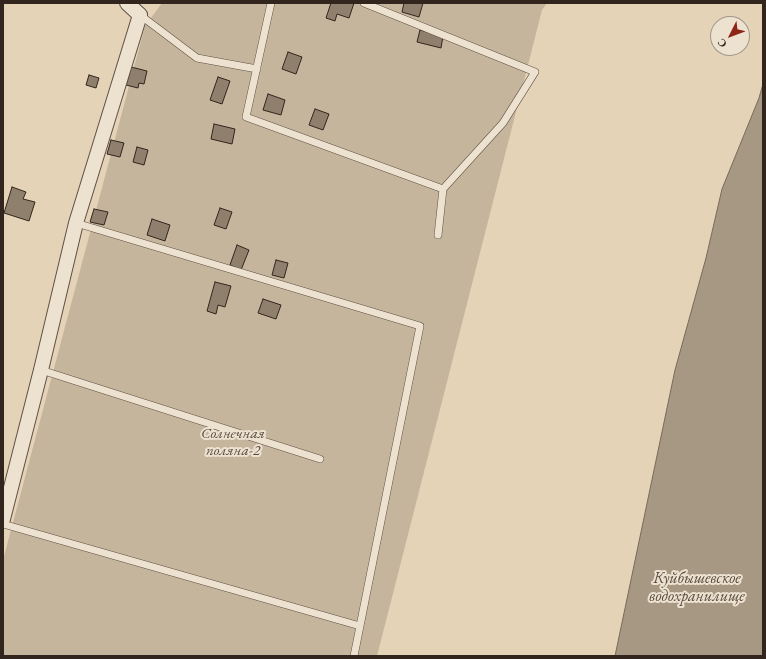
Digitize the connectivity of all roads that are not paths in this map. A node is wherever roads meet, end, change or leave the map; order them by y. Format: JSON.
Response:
{"nodes":[{"id":1,"x":127,"y":3,"type":"edge"},
{"id":2,"x":271,"y":3,"type":"edge"},
{"id":3,"x":364,"y":3,"type":"edge"},
{"id":4,"x":140,"y":15,"type":"junction"},
{"id":5,"x":257,"y":68,"type":"junction"},
{"id":6,"x":443,"y":189,"type":"junction"},
{"id":7,"x":76,"y":223,"type":"junction"},
{"id":8,"x":438,"y":235,"type":"dead end"},
{"id":9,"x":41,"y":370,"type":"junction"},
{"id":10,"x":320,"y":459,"type":"dead end"},
{"id":11,"x":3,"y":519,"type":"edge"},
{"id":12,"x":3,"y":524,"type":"edge"},
{"id":13,"x":360,"y":626,"type":"junction"},
{"id":14,"x":354,"y":656,"type":"edge"}],
"edges":[{"from":1,"to":4,"type":"street"},
{"from":2,"to":5,"type":"lane"},
{"from":3,"to":6,"type":"lane"},
{"from":4,"to":5,"type":"lane"},
{"from":4,"to":7,"type":"street"},
{"from":5,"to":6,"type":"lane"},
{"from":6,"to":8,"type":"lane"},
{"from":7,"to":9,"type":"street"},
{"from":7,"to":13,"type":"lane"},
{"from":9,"to":10,"type":"lane"},
{"from":9,"to":11,"type":"street"},
{"from":12,"to":13,"type":"lane"},
{"from":13,"to":14,"type":"lane"}]}
